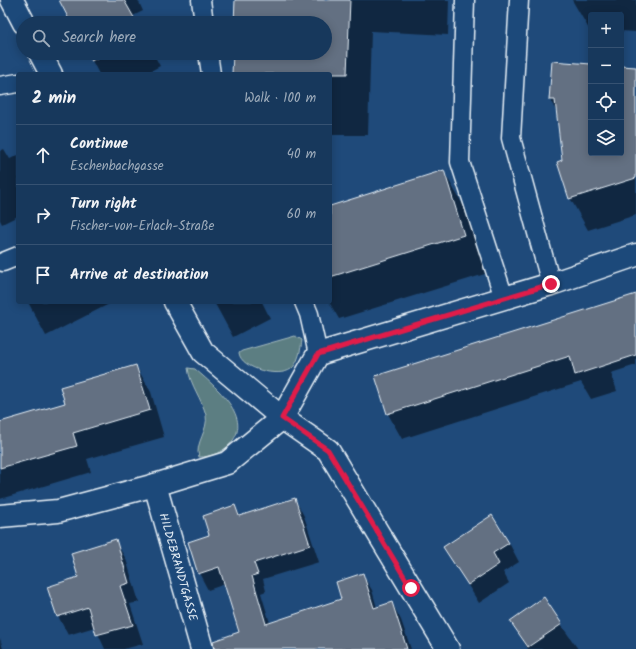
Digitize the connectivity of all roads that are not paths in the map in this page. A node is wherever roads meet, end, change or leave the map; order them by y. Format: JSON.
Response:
{"nodes":[{"id":1,"x":12,"y":0,"type":"edge"},
{"id":2,"x":201,"y":0,"type":"edge"},
{"id":3,"x":465,"y":0,"type":"edge"},
{"id":4,"x":519,"y":0,"type":"edge"},
{"id":5,"x":20,"y":16,"type":"edge"},
{"id":6,"x":203,"y":16,"type":"edge"},
{"id":7,"x":44,"y":60,"type":"edge"},
{"id":8,"x":209,"y":60,"type":"edge"},
{"id":9,"x":50,"y":72,"type":"edge"},
{"id":10,"x":211,"y":72,"type":"edge"},
{"id":11,"x":16,"y":83,"type":"edge"},
{"id":12,"x":0,"y":86,"type":"edge"},
{"id":13,"x":636,"y":255,"type":"edge"},
{"id":14,"x":551,"y":284,"type":"junction"},
{"id":15,"x":504,"y":298,"type":"junction"},
{"id":16,"x":176,"y":304,"type":"edge"},
{"id":17,"x":305,"y":304,"type":"edge"},
{"id":18,"x":318,"y":354,"type":"junction"},
{"id":19,"x":282,"y":418,"type":"junction"},
{"id":20,"x":154,"y":485,"type":"junction"},
{"id":21,"x":0,"y":516,"type":"edge"},
{"id":22,"x":202,"y":649,"type":"edge"},
{"id":23,"x":448,"y":649,"type":"edge"}],
"edges":[{"from":1,"to":5,"type":"street"},
{"from":2,"to":6,"type":"lane"},
{"from":3,"to":15,"type":"lane"},
{"from":4,"to":14,"type":"lane"},
{"from":7,"to":9,"type":"street"},
{"from":8,"to":10,"type":"lane"},
{"from":11,"to":12,"type":"lane"},
{"from":13,"to":14,"type":"street"},
{"from":14,"to":15,"type":"street"},
{"from":15,"to":18,"type":"street"},
{"from":16,"to":19,"type":"street"},
{"from":17,"to":18,"type":"lane"},
{"from":18,"to":19,"type":"street"},
{"from":19,"to":20,"type":"street"},
{"from":19,"to":23,"type":"street"},
{"from":20,"to":21,"type":"street"},
{"from":20,"to":22,"type":"street","name":"HILDEBRANDTGASSE"}]}
